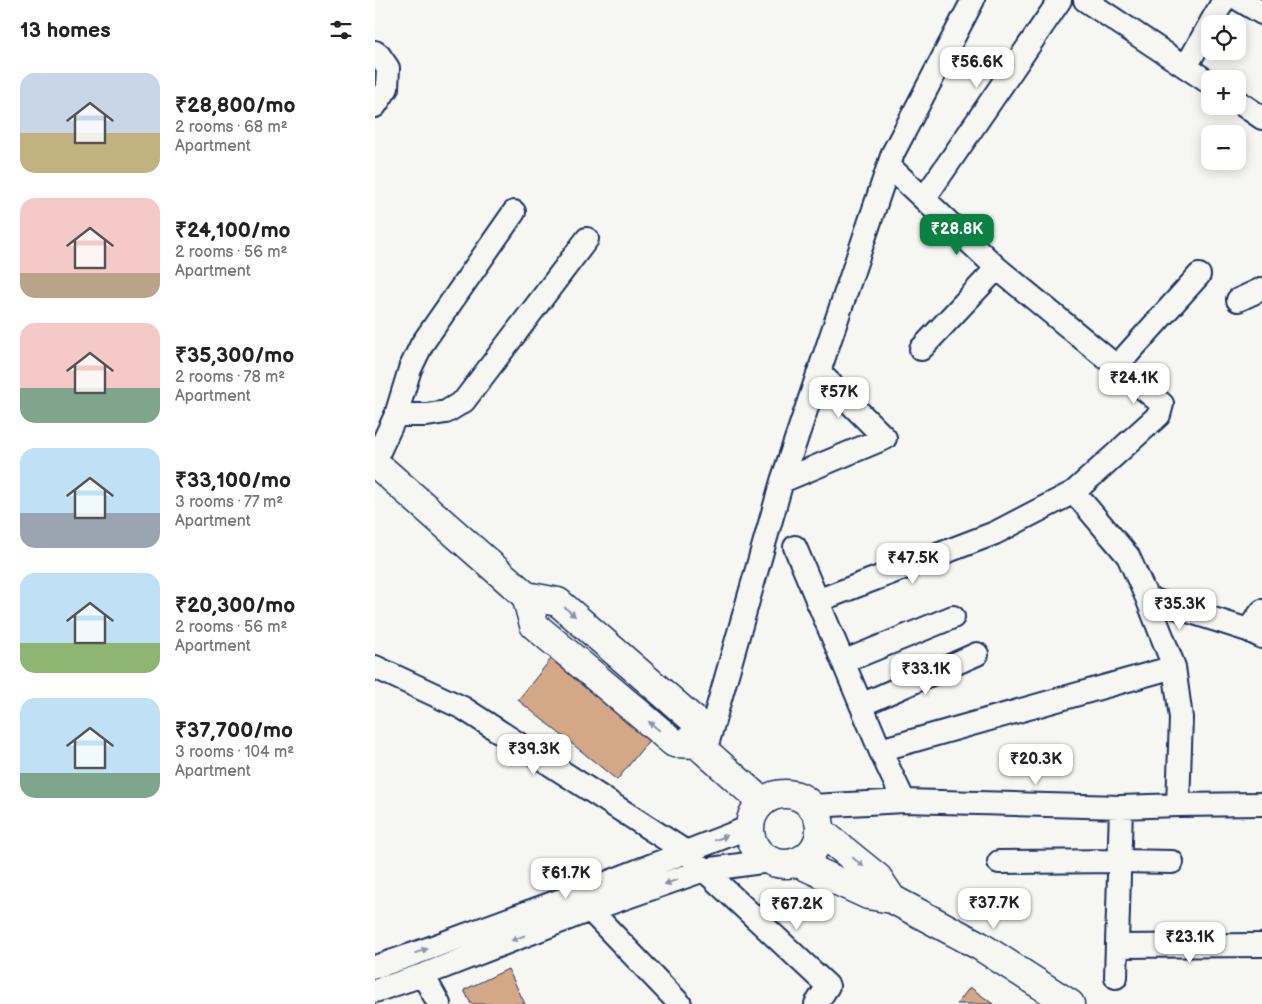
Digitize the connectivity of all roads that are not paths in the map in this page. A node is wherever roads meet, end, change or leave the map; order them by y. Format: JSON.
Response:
{"nodes":[{"id":1,"x":973,"y":0,"type":"edge"},
{"id":2,"x":1060,"y":0,"type":"edge"},
{"id":3,"x":1085,"y":0,"type":"edge"},
{"id":4,"x":1224,"y":0,"type":"edge"},
{"id":5,"x":1240,"y":0,"type":"edge"},
{"id":6,"x":1262,"y":13,"type":"edge"},
{"id":7,"x":1215,"y":15,"type":"edge"},
{"id":8,"x":1201,"y":40,"type":"edge"},
{"id":9,"x":375,"y":52,"type":"edge"},
{"id":10,"x":1186,"y":67,"type":"junction"},
{"id":11,"x":1201,"y":77,"type":"edge"},
{"id":12,"x":375,"y":106,"type":"edge"},
{"id":13,"x":1246,"y":107,"type":"edge"},
{"id":14,"x":1262,"y":118,"type":"edge"},
{"id":15,"x":889,"y":166,"type":"junction"},
{"id":16,"x":924,"y":199,"type":"junction"},
{"id":17,"x":514,"y":212,"type":"dead end"},
{"id":18,"x":587,"y":239,"type":"dead end"},
{"id":19,"x":997,"y":268,"type":"junction"},
{"id":20,"x":1199,"y":275,"type":"dead end"},
{"id":21,"x":1262,"y":289,"type":"edge"},
{"id":22,"x":1238,"y":300,"type":"dead end"},
{"id":23,"x":921,"y":350,"type":"dead end"},
{"id":24,"x":1117,"y":366,"type":"junction"},
{"id":25,"x":819,"y":372,"type":"junction"},
{"id":26,"x":396,"y":415,"type":"junction"},
{"id":27,"x":375,"y":461,"type":"edge"},
{"id":28,"x":782,"y":481,"type":"junction"},
{"id":29,"x":1074,"y":492,"type":"junction"},
{"id":30,"x":795,"y":547,"type":"dead end"},
{"id":31,"x":1147,"y":598,"type":"junction"},
{"id":32,"x":817,"y":601,"type":"junction"},
{"id":33,"x":1262,"y":611,"type":"edge"},
{"id":34,"x":953,"y":617,"type":"dead end"},
{"id":35,"x":1255,"y":633,"type":"edge"},
{"id":36,"x":977,"y":654,"type":"dead end"},
{"id":37,"x":843,"y":662,"type":"junction"},
{"id":38,"x":375,"y":666,"type":"edge"},
{"id":39,"x":1174,"y":667,"type":"junction"},
{"id":40,"x":861,"y":705,"type":"junction"},
{"id":41,"x":701,"y":748,"type":"junction"},
{"id":42,"x":879,"y":750,"type":"junction"},
{"id":43,"x":904,"y":801,"type":"junction"},
{"id":44,"x":762,"y":802,"type":"junction"},
{"id":45,"x":1262,"y":804,"type":"edge"},
{"id":46,"x":1178,"y":805,"type":"junction"},
{"id":47,"x":812,"y":806,"type":"junction"},
{"id":48,"x":1121,"y":807,"type":"junction"},
{"id":49,"x":750,"y":827,"type":"junction"},
{"id":50,"x":820,"y":831,"type":"junction"},
{"id":51,"x":686,"y":852,"type":"junction"},
{"id":52,"x":769,"y":861,"type":"junction"},
{"id":53,"x":1120,"y":861,"type":"junction"},
{"id":54,"x":796,"y":862,"type":"junction"},
{"id":55,"x":999,"y":862,"type":"dead end"},
{"id":56,"x":1172,"y":862,"type":"dead end"},
{"id":57,"x":704,"y":870,"type":"junction"},
{"id":58,"x":892,"y":899,"type":"junction"},
{"id":59,"x":590,"y":910,"type":"junction"},
{"id":60,"x":1117,"y":946,"type":"junction"},
{"id":61,"x":1262,"y":946,"type":"edge"},
{"id":62,"x":375,"y":967,"type":"edge"},
{"id":63,"x":423,"y":975,"type":"junction"},
{"id":64,"x":1116,"y":977,"type":"dead end"},
{"id":65,"x":375,"y":992,"type":"edge"},
{"id":66,"x":439,"y":1004,"type":"edge"},
{"id":67,"x":681,"y":1004,"type":"edge"},
{"id":68,"x":816,"y":1004,"type":"edge"},
{"id":69,"x":1070,"y":1004,"type":"edge"}],
"edges":[{"from":1,"to":15,"type":"street"},
{"from":2,"to":16,"type":"street"},
{"from":3,"to":10,"type":"street"},
{"from":4,"to":7,"type":"street"},
{"from":5,"to":6,"type":"street"},
{"from":8,"to":10,"type":"street"},
{"from":9,"to":12,"type":"street"},
{"from":10,"to":11,"type":"street"},
{"from":13,"to":14,"type":"street"},
{"from":15,"to":16,"type":"street"},
{"from":15,"to":25,"type":"street"},
{"from":16,"to":19,"type":"street"},
{"from":17,"to":26,"type":"street"},
{"from":18,"to":26,"type":"street"},
{"from":19,"to":23,"type":"street"},
{"from":19,"to":24,"type":"street"},
{"from":20,"to":24,"type":"street"},
{"from":21,"to":22,"type":"street"},
{"from":24,"to":29,"type":"street"},
{"from":25,"to":28,"type":"street"},
{"from":25,"to":28,"type":"street"},
{"from":26,"to":27,"type":"street"},
{"from":27,"to":41,"type":"main road"},
{"from":28,"to":41,"type":"street"},
{"from":29,"to":31,"type":"street"},
{"from":29,"to":32,"type":"street"},
{"from":30,"to":32,"type":"street"},
{"from":31,"to":35,"type":"street"},
{"from":31,"to":39,"type":"street"},
{"from":32,"to":37,"type":"street"},
{"from":33,"to":35,"type":"street"},
{"from":34,"to":37,"type":"street"},
{"from":36,"to":40,"type":"street"},
{"from":37,"to":40,"type":"street"},
{"from":38,"to":51,"type":"street"},
{"from":39,"to":42,"type":"street"},
{"from":39,"to":46,"type":"street"},
{"from":40,"to":42,"type":"street"},
{"from":41,"to":44,"type":"main road"},
{"from":42,"to":43,"type":"street"},
{"from":43,"to":47,"type":"street"},
{"from":43,"to":48,"type":"street"},
{"from":44,"to":47,"type":"main road"},
{"from":44,"to":49,"type":"main road"},
{"from":45,"to":46,"type":"street"},
{"from":46,"to":48,"type":"street"},
{"from":47,"to":50,"type":"main road"},
{"from":48,"to":53,"type":"street"},
{"from":51,"to":49,"type":"street","one_way":true},
{"from":49,"to":52,"type":"main road"},
{"from":50,"to":54,"type":"main road"},
{"from":50,"to":58,"type":"main road","one_way":true},
{"from":51,"to":57,"type":"street"},
{"from":62,"to":51,"type":"street","one_way":true},
{"from":52,"to":54,"type":"main road"},
{"from":52,"to":57,"type":"street"},
{"from":53,"to":55,"type":"street"},
{"from":53,"to":56,"type":"street"},
{"from":53,"to":60,"type":"street"},
{"from":54,"to":58,"type":"main road"},
{"from":57,"to":59,"type":"street","one_way":true},
{"from":57,"to":68,"type":"street"},
{"from":58,"to":69,"type":"main road"},
{"from":59,"to":63,"type":"street","one_way":true},
{"from":59,"to":67,"type":"street"},
{"from":60,"to":61,"type":"street"},
{"from":60,"to":64,"type":"street"},
{"from":63,"to":65,"type":"street"},
{"from":63,"to":66,"type":"street"}]}
